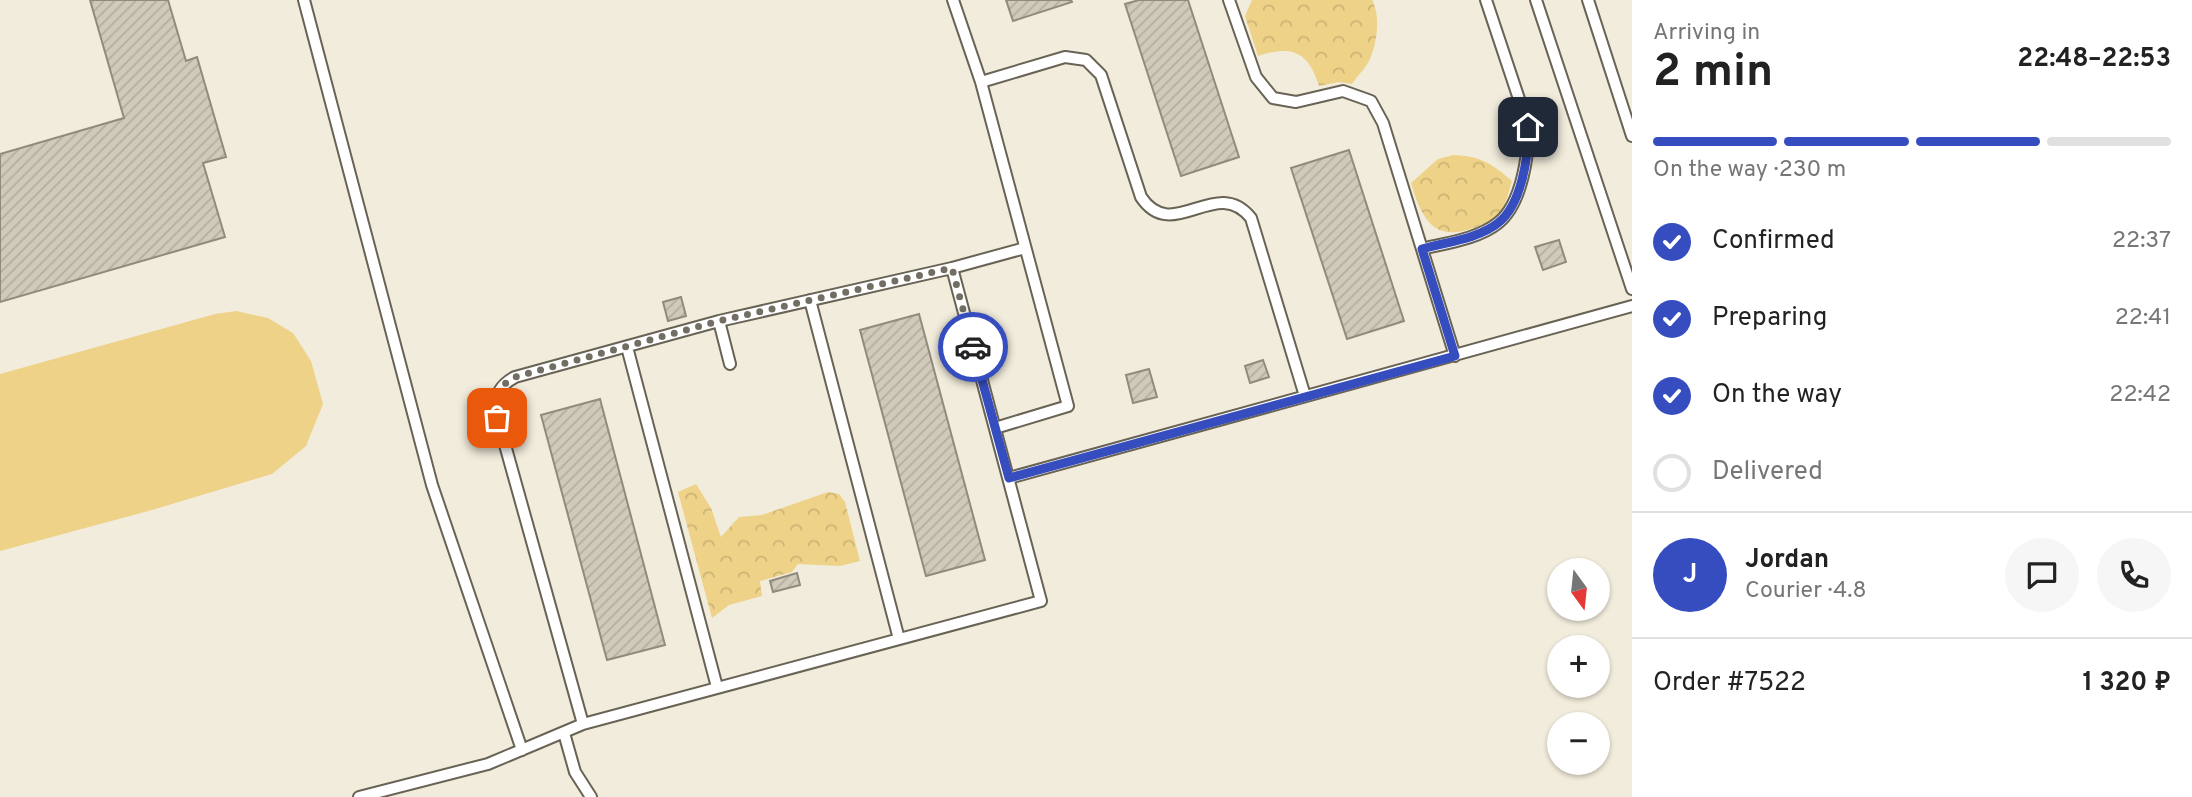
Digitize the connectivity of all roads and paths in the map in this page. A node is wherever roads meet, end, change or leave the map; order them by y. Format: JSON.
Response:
{"nodes":[{"id":1,"x":304,"y":0,"type":"edge"},
{"id":2,"x":953,"y":0,"type":"edge"},
{"id":3,"x":1229,"y":0,"type":"edge"},
{"id":4,"x":1486,"y":0,"type":"edge"},
{"id":5,"x":1536,"y":0,"type":"edge"},
{"id":6,"x":1588,"y":0,"type":"edge"},
{"id":7,"x":981,"y":82,"type":"junction"},
{"id":8,"x":1632,"y":136,"type":"edge"},
{"id":9,"x":1026,"y":248,"type":"junction"},
{"id":10,"x":1422,"y":249,"type":"junction"},
{"id":11,"x":952,"y":268,"type":"junction"},
{"id":12,"x":1632,"y":289,"type":"edge"},
{"id":13,"x":810,"y":300,"type":"junction"},
{"id":14,"x":1632,"y":306,"type":"edge"},
{"id":15,"x":719,"y":321,"type":"junction"},
{"id":16,"x":627,"y":347,"type":"junction"},
{"id":17,"x":1455,"y":356,"type":"junction"},
{"id":18,"x":730,"y":365,"type":"dead end"},
{"id":19,"x":1304,"y":396,"type":"junction"},
{"id":20,"x":995,"y":428,"type":"junction"},
{"id":21,"x":1009,"y":478,"type":"junction"},
{"id":22,"x":899,"y":639,"type":"junction"},
{"id":23,"x":717,"y":687,"type":"junction"},
{"id":24,"x":583,"y":724,"type":"junction"},
{"id":25,"x":564,"y":733,"type":"junction"},
{"id":26,"x":522,"y":750,"type":"junction"},
{"id":27,"x":359,"y":797,"type":"edge"},
{"id":28,"x":590,"y":797,"type":"edge"}],
"edges":[{"from":1,"to":26,"type":"lane"},
{"from":2,"to":7,"type":"lane"},
{"from":3,"to":10,"type":"lane"},
{"from":4,"to":10,"type":"lane"},
{"from":5,"to":12,"type":"lane"},
{"from":6,"to":8,"type":"lane"},
{"from":7,"to":9,"type":"lane"},
{"from":7,"to":19,"type":"lane"},
{"from":9,"to":11,"type":"lane"},
{"from":9,"to":20,"type":"lane"},
{"from":10,"to":17,"type":"lane"},
{"from":11,"to":13,"type":"lane"},
{"from":11,"to":20,"type":"lane"},
{"from":13,"to":15,"type":"lane"},
{"from":13,"to":22,"type":"lane"},
{"from":14,"to":17,"type":"lane"},
{"from":15,"to":16,"type":"lane"},
{"from":15,"to":18,"type":"lane"},
{"from":16,"to":23,"type":"lane"},
{"from":16,"to":24,"type":"lane"},
{"from":17,"to":19,"type":"lane"},
{"from":19,"to":21,"type":"lane"},
{"from":20,"to":21,"type":"lane"},
{"from":21,"to":22,"type":"lane"},
{"from":22,"to":23,"type":"lane"},
{"from":23,"to":24,"type":"lane"},
{"from":24,"to":25,"type":"lane"},
{"from":25,"to":26,"type":"lane"},
{"from":25,"to":28,"type":"lane"},
{"from":26,"to":27,"type":"lane"}]}
